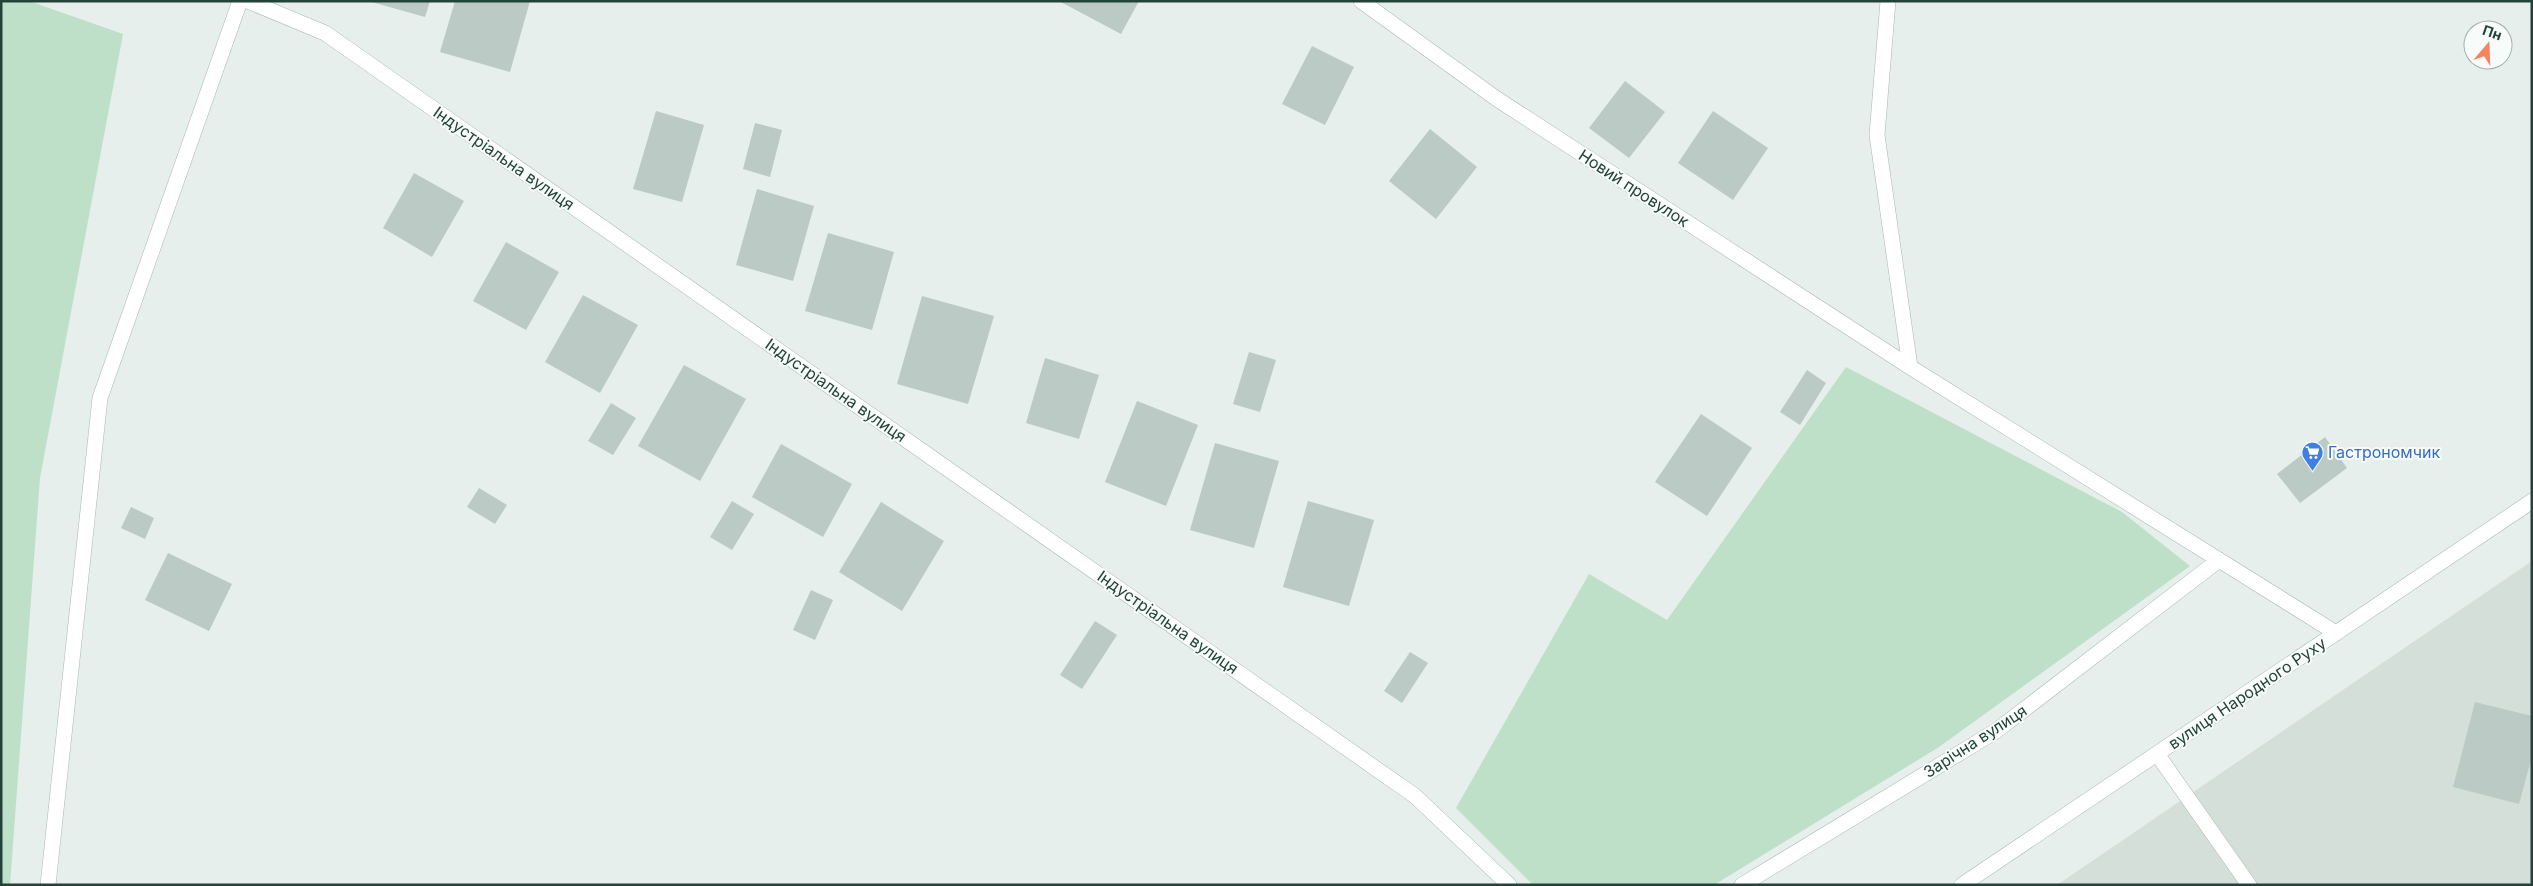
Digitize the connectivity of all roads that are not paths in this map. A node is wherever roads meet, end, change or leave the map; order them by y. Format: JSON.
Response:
{"nodes":[{"id":1,"x":240,"y":1,"type":"edge"},
{"id":2,"x":248,"y":1,"type":"edge"},
{"id":3,"x":1361,"y":1,"type":"edge"},
{"id":4,"x":1888,"y":1,"type":"edge"},
{"id":5,"x":1910,"y":367,"type":"junction"},
{"id":6,"x":2532,"y":501,"type":"edge"},
{"id":7,"x":2218,"y":560,"type":"junction"},
{"id":8,"x":2336,"y":633,"type":"junction"},
{"id":9,"x":2157,"y":754,"type":"junction"},
{"id":10,"x":48,"y":885,"type":"edge"},
{"id":11,"x":1508,"y":885,"type":"edge"},
{"id":12,"x":1742,"y":885,"type":"edge"},
{"id":13,"x":1962,"y":885,"type":"edge"},
{"id":14,"x":2249,"y":885,"type":"edge"}],
"edges":[{"from":1,"to":10,"type":"street"},
{"from":2,"to":11,"type":"street","name":"Індустріальна вулиця"},
{"from":3,"to":5,"type":"street","name":"Новий провулок"},
{"from":4,"to":5,"type":"street"},
{"from":5,"to":7,"type":"street","name":"Новий провулок"},
{"from":6,"to":8,"type":"street","name":"вулиця Народного Руху"},
{"from":7,"to":8,"type":"street","name":"Новий провулок"},
{"from":7,"to":12,"type":"street","name":"Зарічна вулиця"},
{"from":8,"to":9,"type":"street","name":"вулиця Народного Руху"},
{"from":9,"to":13,"type":"street","name":"вулиця Народного Руху"},
{"from":9,"to":14,"type":"street"}]}
